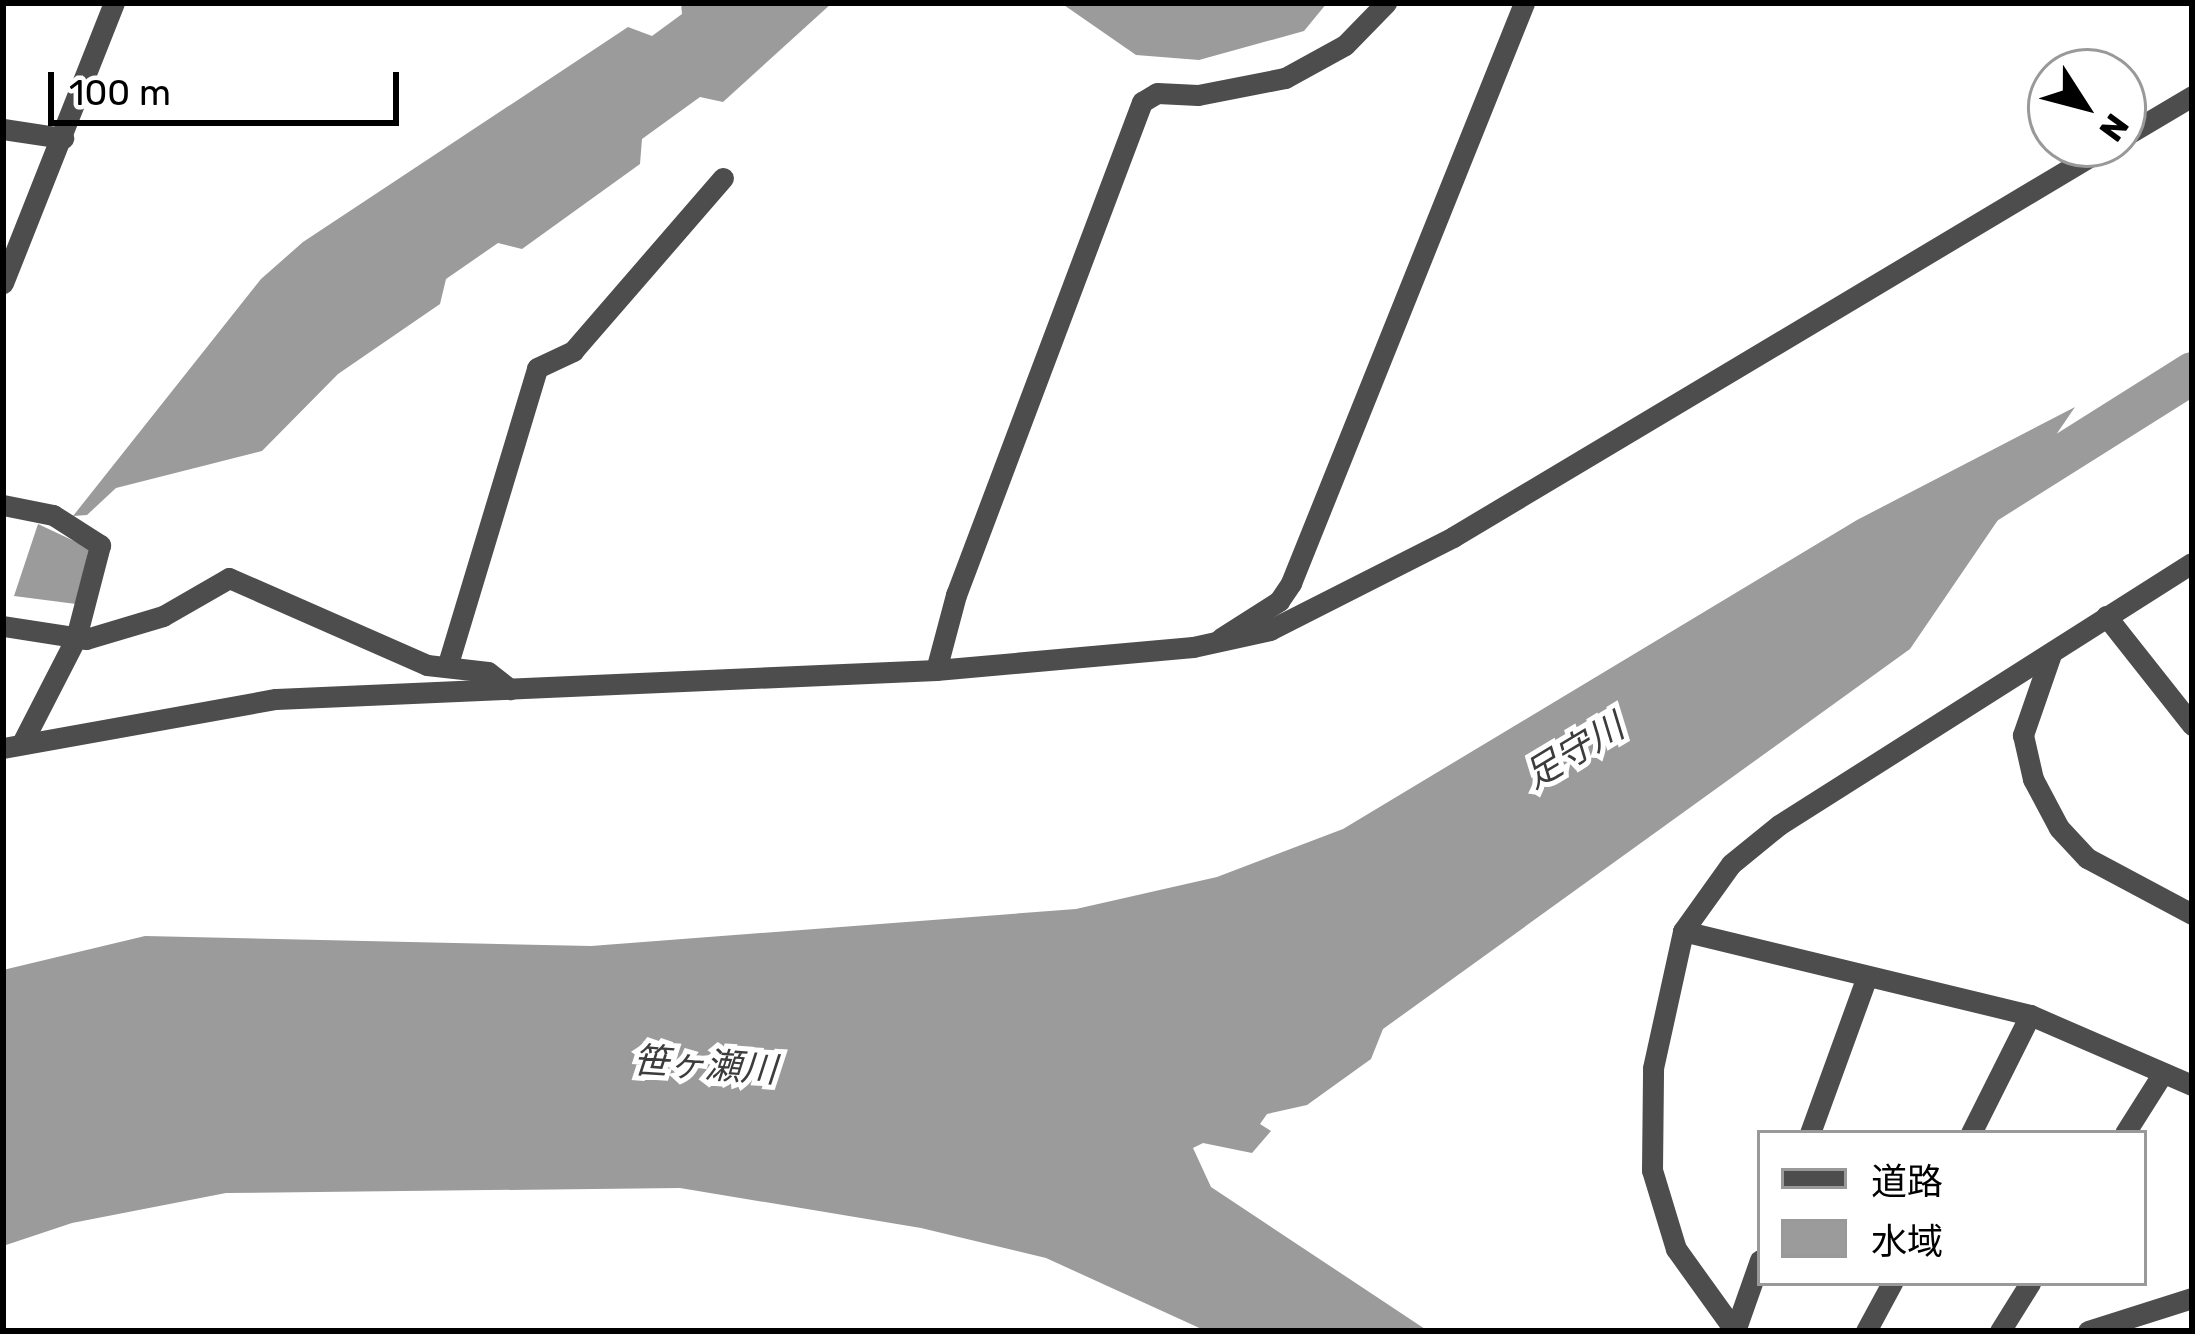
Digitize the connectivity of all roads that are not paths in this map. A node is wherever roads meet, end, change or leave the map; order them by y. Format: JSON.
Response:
{"nodes":[{"id":1,"x":114,"y":3,"type":"edge"},
{"id":2,"x":1386,"y":3,"type":"edge"},
{"id":3,"x":1524,"y":3,"type":"edge"},
{"id":4,"x":2192,"y":96,"type":"edge"},
{"id":5,"x":2147,"y":123,"type":"edge"},
{"id":6,"x":3,"y":129,"type":"edge"},
{"id":7,"x":63,"y":139,"type":"junction"},
{"id":8,"x":2071,"y":168,"type":"edge"},
{"id":9,"x":723,"y":178,"type":"dead end"},
{"id":10,"x":3,"y":283,"type":"edge"},
{"id":11,"x":3,"y":505,"type":"edge"},
{"id":12,"x":2192,"y":562,"type":"edge"},
{"id":13,"x":2107,"y":616,"type":"junction"},
{"id":14,"x":3,"y":626,"type":"edge"},
{"id":15,"x":76,"y":638,"type":"junction"},
{"id":16,"x":1216,"y":643,"type":"junction"},
{"id":17,"x":2050,"y":654,"type":"junction"},
{"id":18,"x":447,"y":668,"type":"junction"},
{"id":19,"x":936,"y":670,"type":"junction"},
{"id":20,"x":510,"y":689,"type":"junction"},
{"id":21,"x":2192,"y":725,"type":"edge"},
{"id":22,"x":11,"y":746,"type":"edge"},
{"id":23,"x":2192,"y":914,"type":"edge"},
{"id":24,"x":1683,"y":931,"type":"junction"},
{"id":25,"x":1866,"y":979,"type":"junction"},
{"id":26,"x":2030,"y":1016,"type":"junction"},
{"id":27,"x":2163,"y":1073,"type":"junction"},
{"id":28,"x":2192,"y":1085,"type":"edge"},
{"id":29,"x":1811,"y":1130,"type":"edge"},
{"id":30,"x":1973,"y":1130,"type":"edge"},
{"id":31,"x":2127,"y":1130,"type":"edge"},
{"id":32,"x":1757,"y":1269,"type":"edge"},
{"id":33,"x":1890,"y":1286,"type":"edge"},
{"id":34,"x":2028,"y":1286,"type":"edge"},
{"id":35,"x":2192,"y":1298,"type":"edge"},
{"id":36,"x":1735,"y":1331,"type":"edge"},
{"id":37,"x":1866,"y":1331,"type":"edge"},
{"id":38,"x":2000,"y":1331,"type":"edge"},
{"id":39,"x":2088,"y":1331,"type":"edge"}],
"edges":[{"from":1,"to":7,"type":"street"},
{"from":2,"to":19,"type":"street"},
{"from":3,"to":16,"type":"street"},
{"from":4,"to":5,"type":"street"},
{"from":6,"to":7,"type":"street"},
{"from":7,"to":10,"type":"street"},
{"from":8,"to":16,"type":"street"},
{"from":9,"to":18,"type":"street"},
{"from":11,"to":15,"type":"street"},
{"from":12,"to":13,"type":"street"},
{"from":13,"to":17,"type":"street"},
{"from":13,"to":21,"type":"street"},
{"from":14,"to":15,"type":"street"},
{"from":15,"to":18,"type":"street"},
{"from":15,"to":22,"type":"street"},
{"from":16,"to":19,"type":"street"},
{"from":17,"to":23,"type":"street"},
{"from":17,"to":24,"type":"street"},
{"from":18,"to":20,"type":"street"},
{"from":19,"to":20,"type":"street"},
{"from":20,"to":22,"type":"street"},
{"from":24,"to":25,"type":"street"},
{"from":24,"to":36,"type":"street"},
{"from":25,"to":26,"type":"street"},
{"from":25,"to":29,"type":"street"},
{"from":26,"to":27,"type":"street"},
{"from":26,"to":30,"type":"street"},
{"from":27,"to":28,"type":"street"},
{"from":27,"to":31,"type":"street"},
{"from":32,"to":36,"type":"street"},
{"from":33,"to":37,"type":"street"},
{"from":34,"to":38,"type":"street"},
{"from":35,"to":39,"type":"street"}]}
